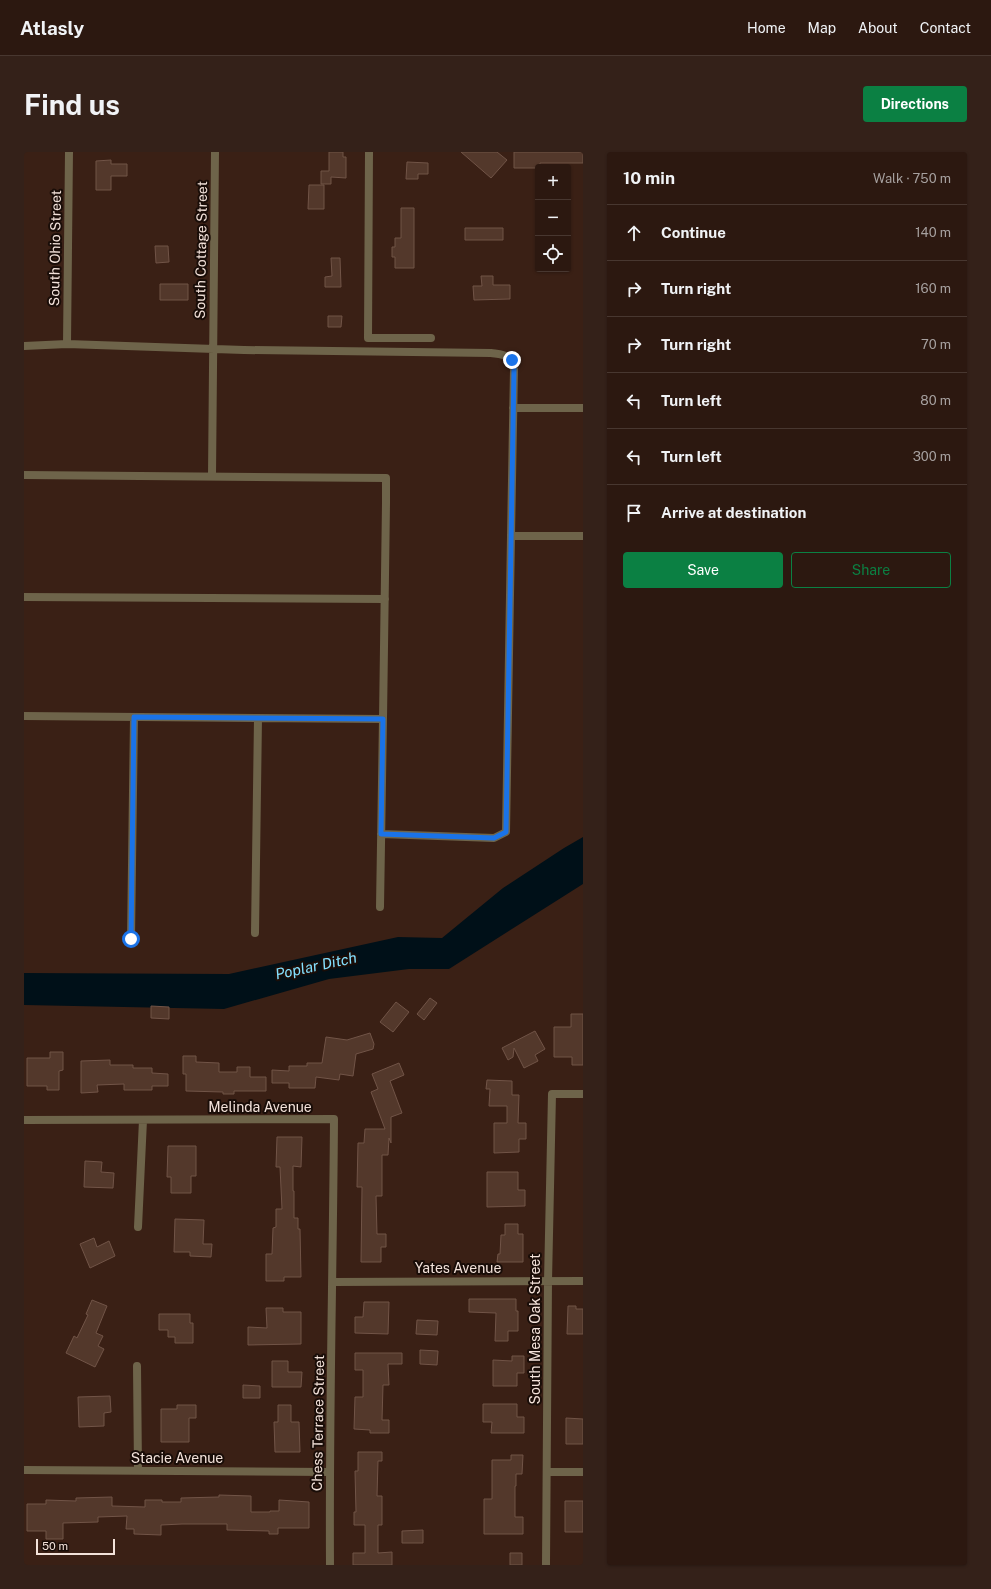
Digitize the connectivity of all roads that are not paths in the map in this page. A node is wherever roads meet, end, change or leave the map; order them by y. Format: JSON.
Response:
{"nodes":[{"id":1,"x":69,"y":152,"type":"edge"},
{"id":2,"x":215,"y":152,"type":"edge"},
{"id":3,"x":369,"y":152,"type":"edge"},
{"id":4,"x":431,"y":338,"type":"dead end"},
{"id":5,"x":67,"y":344,"type":"junction"},
{"id":6,"x":24,"y":346,"type":"edge"},
{"id":7,"x":213,"y":348,"type":"junction"},
{"id":8,"x":513,"y":408,"type":"junction"},
{"id":9,"x":583,"y":408,"type":"edge"},
{"id":10,"x":24,"y":475,"type":"edge"},
{"id":11,"x":212,"y":476,"type":"junction"},
{"id":12,"x":511,"y":536,"type":"junction"},
{"id":13,"x":583,"y":536,"type":"edge"},
{"id":14,"x":24,"y":597,"type":"edge"},
{"id":15,"x":385,"y":599,"type":"junction"},
{"id":16,"x":24,"y":716,"type":"edge"},
{"id":17,"x":134,"y":717,"type":"junction"},
{"id":18,"x":258,"y":718,"type":"junction"},
{"id":19,"x":383,"y":719,"type":"junction"},
{"id":20,"x":381,"y":834,"type":"junction"},
{"id":21,"x":380,"y":907,"type":"dead end"},
{"id":22,"x":255,"y":933,"type":"dead end"},
{"id":23,"x":131,"y":939,"type":"dead end"},
{"id":24,"x":583,"y":1094,"type":"edge"},
{"id":25,"x":24,"y":1120,"type":"edge"},
{"id":26,"x":143,"y":1120,"type":"junction"},
{"id":27,"x":138,"y":1227,"type":"dead end"},
{"id":28,"x":548,"y":1281,"type":"junction"},
{"id":29,"x":333,"y":1282,"type":"junction"},
{"id":30,"x":583,"y":1282,"type":"edge"},
{"id":31,"x":137,"y":1366,"type":"dead end"},
{"id":32,"x":24,"y":1470,"type":"edge"},
{"id":33,"x":138,"y":1470,"type":"junction"},
{"id":34,"x":329,"y":1472,"type":"junction"},
{"id":35,"x":548,"y":1472,"type":"junction"},
{"id":36,"x":583,"y":1472,"type":"edge"},
{"id":37,"x":330,"y":1565,"type":"edge"},
{"id":38,"x":546,"y":1565,"type":"edge"}],
"edges":[{"from":1,"to":5,"type":"street","name":"South Ohio Street"},
{"from":2,"to":7,"type":"street","name":"South Cottage Street"},
{"from":3,"to":4,"type":"street"},
{"from":5,"to":6,"type":"street"},
{"from":5,"to":7,"type":"street"},
{"from":7,"to":8,"type":"street"},
{"from":7,"to":11,"type":"street","name":"South Cottage Street"},
{"from":8,"to":9,"type":"street"},
{"from":8,"to":12,"type":"street"},
{"from":10,"to":11,"type":"street"},
{"from":11,"to":15,"type":"street"},
{"from":12,"to":13,"type":"street"},
{"from":12,"to":20,"type":"street"},
{"from":14,"to":15,"type":"street"},
{"from":15,"to":19,"type":"street"},
{"from":16,"to":17,"type":"street"},
{"from":17,"to":18,"type":"street"},
{"from":17,"to":23,"type":"street"},
{"from":18,"to":19,"type":"street"},
{"from":18,"to":22,"type":"street"},
{"from":19,"to":20,"type":"street"},
{"from":20,"to":21,"type":"street"},
{"from":24,"to":28,"type":"street","name":"South Mesa Oak Street"},
{"from":25,"to":26,"type":"street","name":"Melinda Avenue"},
{"from":26,"to":27,"type":"street"},
{"from":26,"to":29,"type":"street","name":"Melinda Avenue"},
{"from":28,"to":29,"type":"street","name":"Yates Avenue"},
{"from":28,"to":30,"type":"street","name":"Yates Avenue"},
{"from":28,"to":35,"type":"street","name":"South Mesa Oak Street"},
{"from":29,"to":34,"type":"street","name":"Chess Terrace Street"},
{"from":31,"to":33,"type":"street"},
{"from":32,"to":33,"type":"street","name":"Stacie Avenue"},
{"from":33,"to":34,"type":"street","name":"Stacie Avenue"},
{"from":34,"to":37,"type":"street","name":"Chess Terrace Street"},
{"from":35,"to":36,"type":"street"},
{"from":35,"to":38,"type":"street","name":"South Mesa Oak Street"}]}
